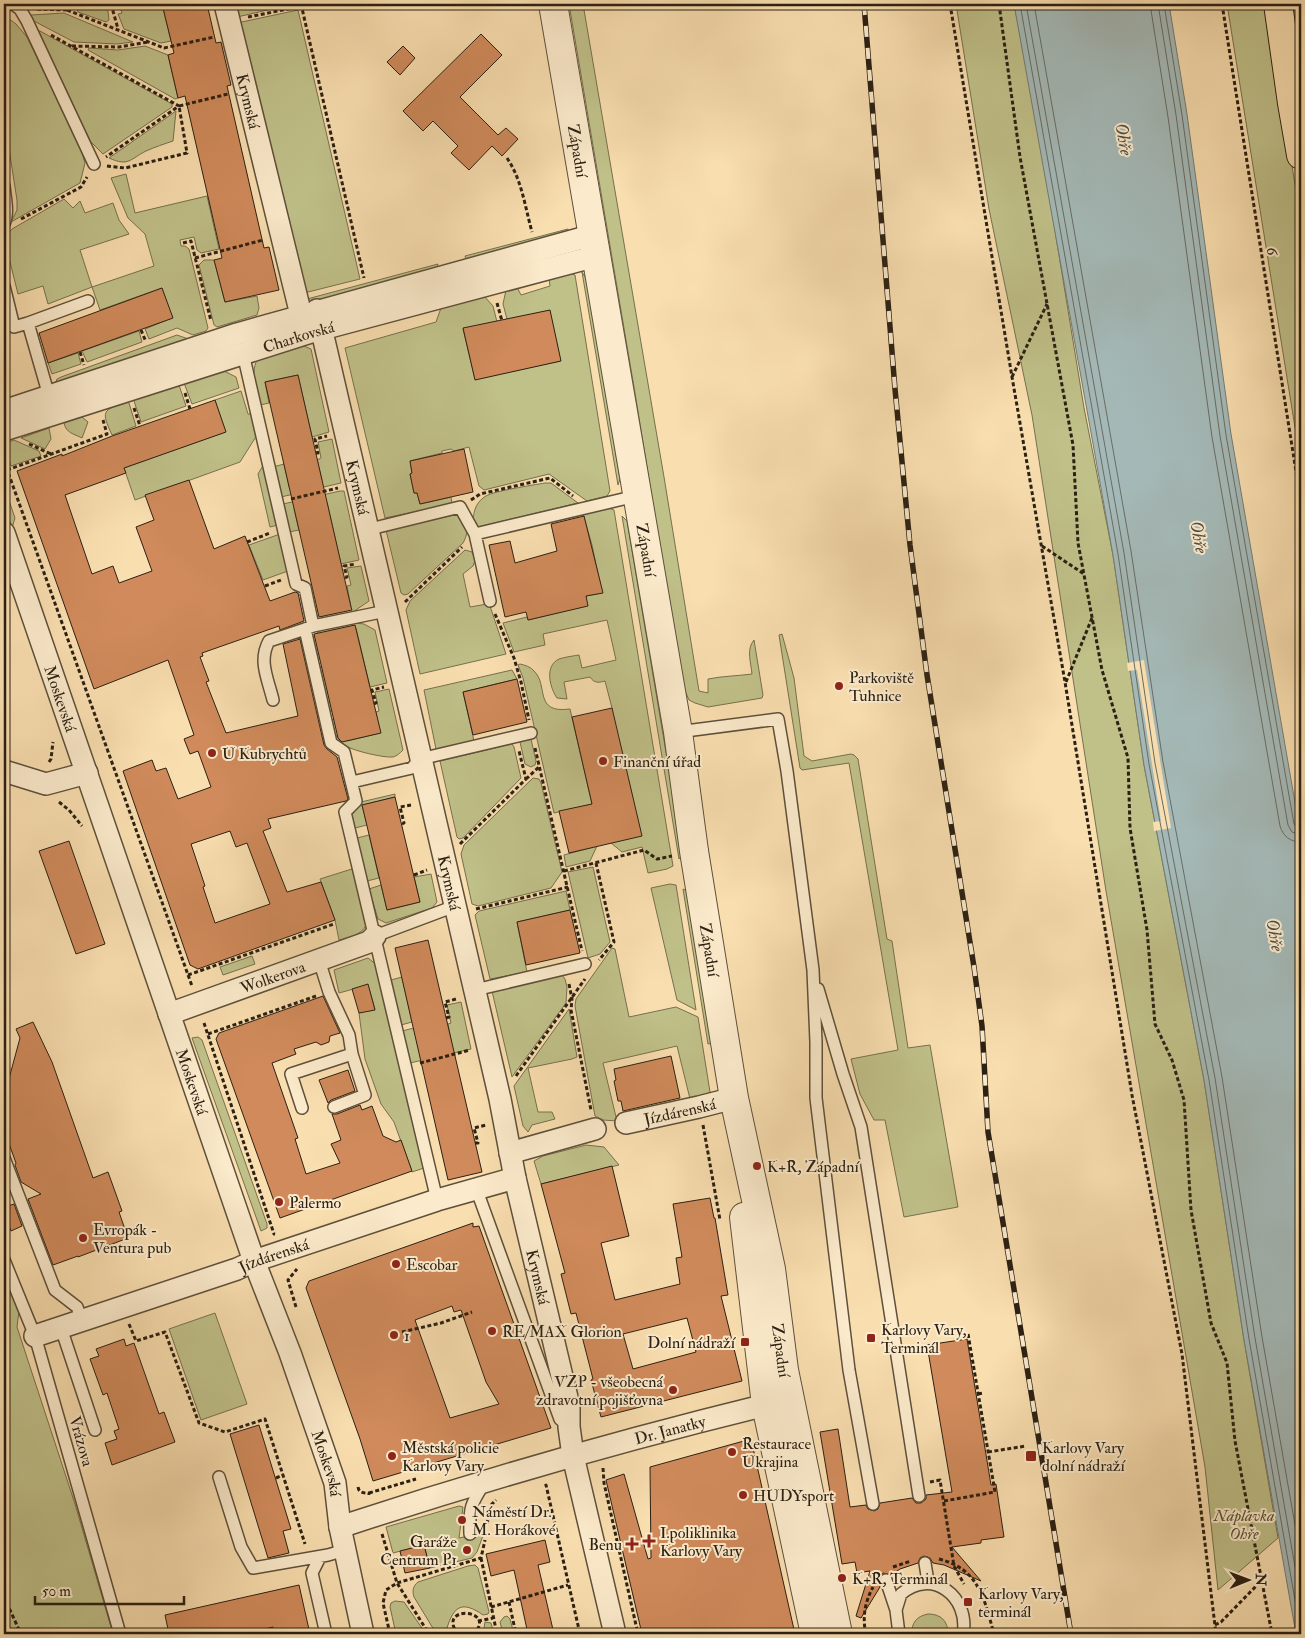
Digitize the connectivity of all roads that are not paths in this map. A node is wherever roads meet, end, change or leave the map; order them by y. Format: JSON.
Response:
{"nodes":[{"id":1,"x":553,"y":4,"type":"edge"},
{"id":2,"x":1278,"y":4,"type":"edge"},
{"id":3,"x":16,"y":6,"type":"edge"},
{"id":4,"x":228,"y":19,"type":"edge"},
{"id":5,"x":1301,"y":155,"type":"edge"},
{"id":6,"x":94,"y":164,"type":"road end"},
{"id":7,"x":4,"y":186,"type":"edge"},
{"id":8,"x":4,"y":224,"type":"edge"},
{"id":9,"x":594,"y":245,"type":"junction"},
{"id":10,"x":4,"y":286,"type":"edge"},
{"id":11,"x":88,"y":301,"type":"dead end"},
{"id":12,"x":313,"y":318,"type":"junction"},
{"id":13,"x":28,"y":323,"type":"junction"},
{"id":14,"x":240,"y":343,"type":"junction"},
{"id":15,"x":49,"y":396,"type":"junction"},
{"id":16,"x":4,"y":411,"type":"edge"},
{"id":17,"x":4,"y":430,"type":"edge"},
{"id":18,"x":636,"y":496,"type":"junction"},
{"id":19,"x":366,"y":530,"type":"junction"},
{"id":20,"x":4,"y":533,"type":"edge"},
{"id":21,"x":475,"y":534,"type":"junction"},
{"id":22,"x":490,"y":601,"type":"road end"},
{"id":23,"x":393,"y":608,"type":"junction"},
{"id":24,"x":309,"y":628,"type":"junction"},
{"id":25,"x":273,"y":700,"type":"dead end"},
{"id":26,"x":678,"y":732,"type":"junction"},
{"id":27,"x":532,"y":733,"type":"road end"},
{"id":28,"x":420,"y":759,"type":"junction"},
{"id":29,"x":4,"y":771,"type":"edge"},
{"id":30,"x":87,"y":773,"type":"junction"},
{"id":31,"x":352,"y":782,"type":"junction"},
{"id":32,"x":463,"y":908,"type":"junction"},
{"id":33,"x":375,"y":936,"type":"junction"},
{"id":34,"x":319,"y":960,"type":"junction"},
{"id":35,"x":585,"y":964,"type":"road end"},
{"id":36,"x":813,"y":970,"type":"junction"},
{"id":37,"x":469,"y":993,"type":"junction"},
{"id":38,"x":169,"y":1014,"type":"junction"},
{"id":39,"x":352,"y":1054,"type":"junction"},
{"id":40,"x":734,"y":1098,"type":"junction"},
{"id":41,"x":334,"y":1107,"type":"dead end"},
{"id":42,"x":302,"y":1108,"type":"dead end"},
{"id":43,"x":626,"y":1123,"type":"dead end"},
{"id":44,"x":596,"y":1129,"type":"road end"},
{"id":45,"x":510,"y":1154,"type":"junction"},
{"id":46,"x":4,"y":1158,"type":"edge"},
{"id":47,"x":515,"y":1178,"type":"junction"},
{"id":48,"x":476,"y":1188,"type":"junction"},
{"id":49,"x":437,"y":1200,"type":"junction"},
{"id":50,"x":4,"y":1260,"type":"edge"},
{"id":51,"x":254,"y":1261,"type":"junction"},
{"id":52,"x":82,"y":1321,"type":"junction"},
{"id":53,"x":61,"y":1328,"type":"junction"},
{"id":54,"x":35,"y":1336,"type":"junction"},
{"id":55,"x":766,"y":1405,"type":"junction"},
{"id":56,"x":569,"y":1427,"type":"junction"},
{"id":57,"x":95,"y":1430,"type":"dead end"},
{"id":58,"x":574,"y":1456,"type":"junction"},
{"id":59,"x":802,"y":1457,"type":"junction"},
{"id":60,"x":219,"y":1477,"type":"dead end"},
{"id":61,"x":485,"y":1482,"type":"junction"},
{"id":62,"x":919,"y":1496,"type":"dead end"},
{"id":63,"x":873,"y":1504,"type":"dead end"},
{"id":64,"x":340,"y":1527,"type":"junction"},
{"id":65,"x":470,"y":1534,"type":"dead end"},
{"id":66,"x":345,"y":1550,"type":"junction"},
{"id":67,"x":314,"y":1558,"type":"junction"},
{"id":68,"x":925,"y":1563,"type":"dead end"},
{"id":69,"x":886,"y":1580,"type":"dead end"},
{"id":70,"x":928,"y":1582,"type":"junction"},
{"id":71,"x":896,"y":1610,"type":"junction"},
{"id":72,"x":120,"y":1634,"type":"edge"},
{"id":73,"x":326,"y":1634,"type":"edge"},
{"id":74,"x":363,"y":1634,"type":"edge"},
{"id":75,"x":615,"y":1634,"type":"edge"},
{"id":76,"x":815,"y":1634,"type":"edge"},
{"id":77,"x":838,"y":1634,"type":"edge"},
{"id":78,"x":900,"y":1634,"type":"edge"},
{"id":79,"x":963,"y":1634,"type":"edge"}],
"edges":[{"from":1,"to":9,"type":"street","name":"Západní"},
{"from":2,"to":5,"type":"highway"},
{"from":3,"to":6,"type":"lane"},
{"from":4,"to":12,"type":"street","name":"Krymská"},
{"from":7,"to":8,"type":"lane"},
{"from":9,"to":12,"type":"street","name":"Charkovská"},
{"from":9,"to":12,"type":"street","name":"Charkovská"},
{"from":9,"to":18,"type":"street","name":"Západní"},
{"from":10,"to":13,"type":"lane"},
{"from":11,"to":13,"type":"lane"},
{"from":12,"to":14,"type":"street","name":"Charkovská"},
{"from":12,"to":19,"type":"street","name":"Krymská"},
{"from":13,"to":15,"type":"lane"},
{"from":14,"to":15,"type":"street","name":"Charkovská"},
{"from":14,"to":17,"type":"street","name":"Charkovská"},
{"from":14,"to":24,"type":"lane"},
{"from":15,"to":16,"type":"street","name":"Charkovská"},
{"from":18,"to":21,"type":"lane"},
{"from":18,"to":26,"type":"street","name":"Západní"},
{"from":19,"to":21,"type":"lane"},
{"from":19,"to":23,"type":"street","name":"Krymská"},
{"from":20,"to":30,"type":"street","name":"Moskevská"},
{"from":21,"to":22,"type":"lane"},
{"from":23,"to":24,"type":"lane"},
{"from":23,"to":28,"type":"street","name":"Krymská"},
{"from":24,"to":25,"type":"lane"},
{"from":24,"to":31,"type":"lane"},
{"from":26,"to":36,"type":"lane"},
{"from":26,"to":40,"type":"street","name":"Západní"},
{"from":27,"to":28,"type":"lane"},
{"from":28,"to":31,"type":"lane"},
{"from":28,"to":32,"type":"street","name":"Krymská"},
{"from":29,"to":30,"type":"street"},
{"from":30,"to":38,"type":"street","name":"Moskevská"},
{"from":31,"to":33,"type":"lane"},
{"from":32,"to":33,"type":"lane"},
{"from":32,"to":37,"type":"street","name":"Krymská"},
{"from":33,"to":34,"type":"street","name":"Wolkerova"},
{"from":33,"to":49,"type":"lane"},
{"from":34,"to":38,"type":"street","name":"Wolkerova"},
{"from":34,"to":39,"type":"lane"},
{"from":35,"to":37,"type":"lane"},
{"from":36,"to":62,"type":"lane"},
{"from":36,"to":63,"type":"lane"},
{"from":37,"to":45,"type":"street","name":"Krymská"},
{"from":38,"to":51,"type":"street","name":"Moskevská"},
{"from":39,"to":41,"type":"lane"},
{"from":39,"to":42,"type":"lane"},
{"from":40,"to":43,"type":"street","name":"Jízdárenská"},
{"from":40,"to":55,"type":"street","name":"Západní"},
{"from":40,"to":59,"type":"street","name":"Západní"},
{"from":44,"to":45,"type":"street"},
{"from":45,"to":47,"type":"street","name":"Krymská"},
{"from":46,"to":52,"type":"lane"},
{"from":47,"to":48,"type":"street","name":"Jízdárenská"},
{"from":47,"to":56,"type":"street","name":"Krymská"},
{"from":48,"to":49,"type":"street","name":"Jízdárenská"},
{"from":48,"to":56,"type":"lane"},
{"from":49,"to":51,"type":"street","name":"Jízdárenská"},
{"from":50,"to":54,"type":"lane","name":"Vrázova"},
{"from":51,"to":52,"type":"street","name":"Jízdárenská"},
{"from":51,"to":64,"type":"street","name":"Moskevská"},
{"from":52,"to":53,"type":"street","name":"Jízdárenská"},
{"from":53,"to":54,"type":"street","name":"Jízdárenská"},
{"from":53,"to":57,"type":"lane"},
{"from":54,"to":72,"type":"lane","name":"Vrázova"},
{"from":55,"to":58,"type":"street","name":"Dr. Janatky"},
{"from":55,"to":59,"type":"street","name":"Západní"},
{"from":55,"to":76,"type":"street","name":"Západní"},
{"from":56,"to":58,"type":"street","name":"Krymská"},
{"from":58,"to":61,"type":"street"},
{"from":58,"to":75,"type":"street"},
{"from":59,"to":77,"type":"street","name":"Západní"},
{"from":60,"to":67,"type":"lane"},
{"from":61,"to":64,"type":"street"},
{"from":61,"to":65,"type":"lane"},
{"from":64,"to":66,"type":"street","name":"Moskevská"},
{"from":66,"to":67,"type":"lane"},
{"from":66,"to":74,"type":"street","name":"Moskevská"},
{"from":67,"to":73,"type":"lane"},
{"from":68,"to":70,"type":"lane"},
{"from":69,"to":71,"type":"lane"},
{"from":70,"to":71,"type":"lane"},
{"from":70,"to":79,"type":"lane"},
{"from":71,"to":78,"type":"lane"}]}
